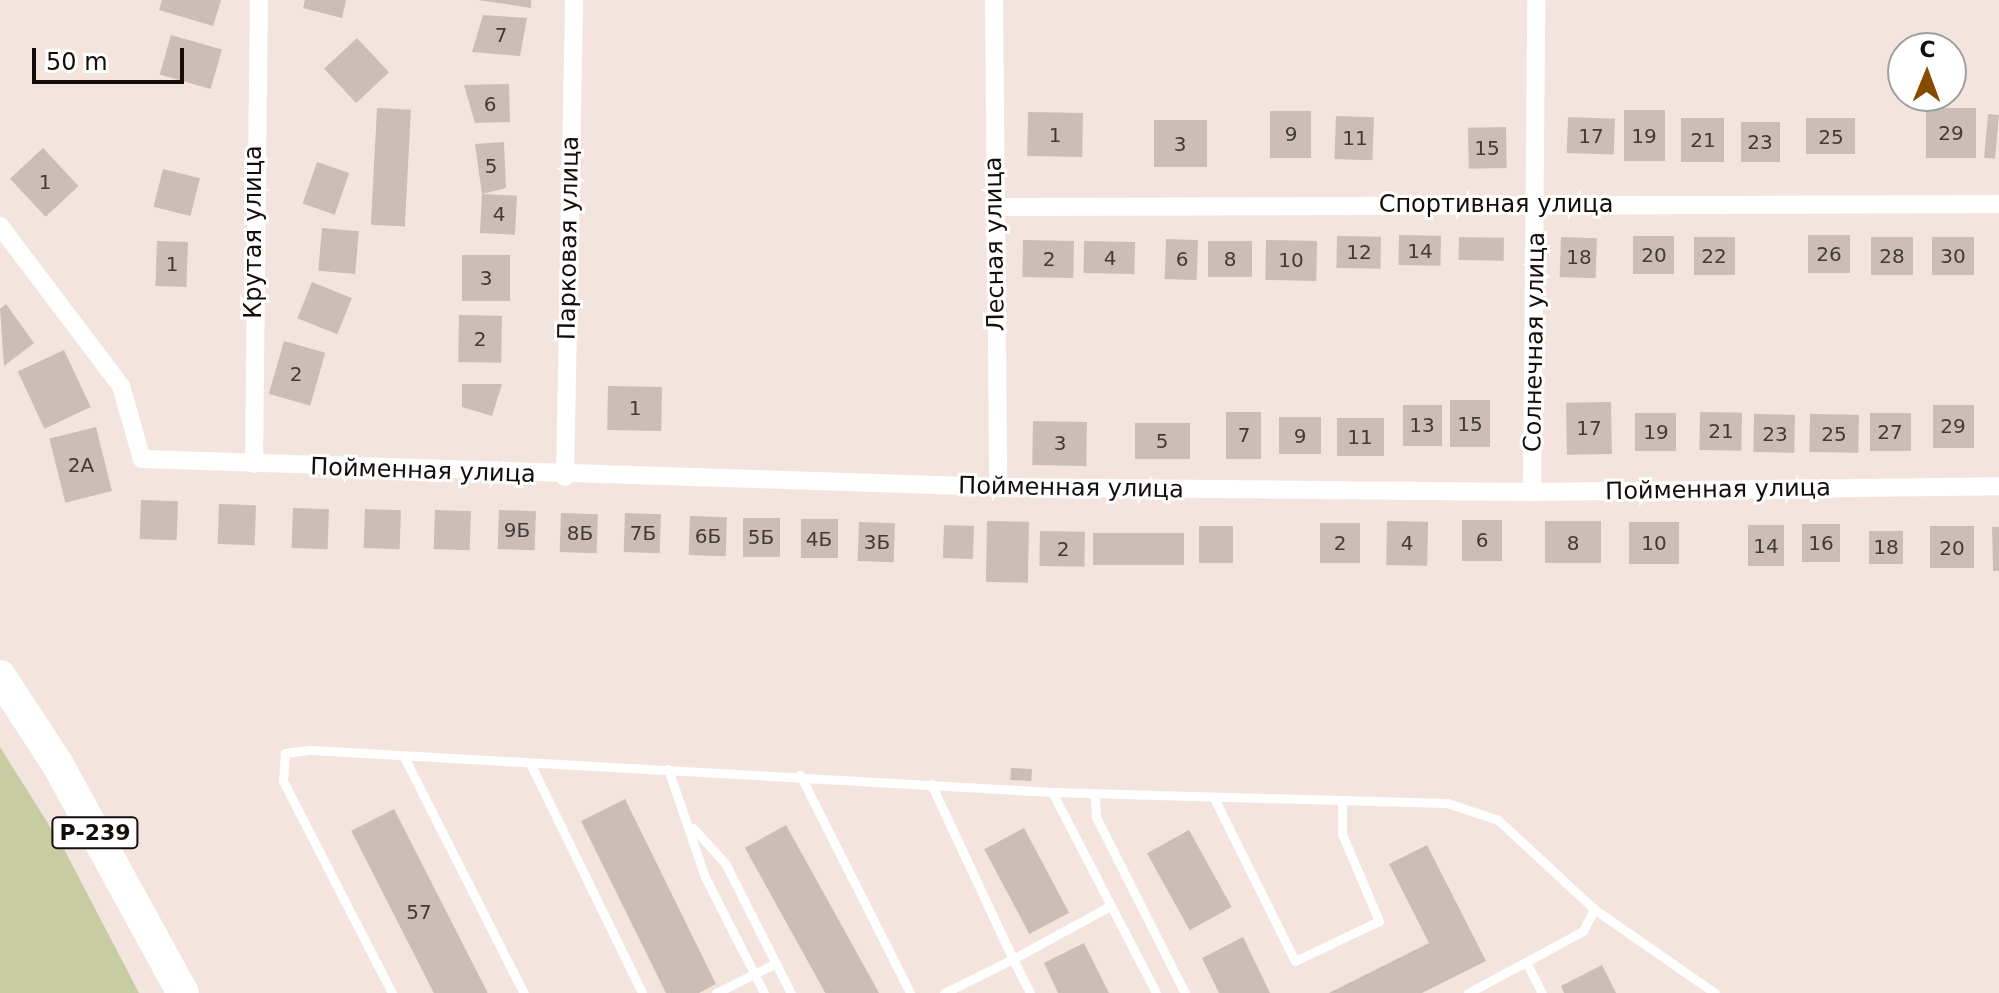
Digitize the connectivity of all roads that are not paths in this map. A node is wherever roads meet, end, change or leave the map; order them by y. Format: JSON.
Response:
{"nodes":[{"id":1,"x":259,"y":0,"type":"edge"},
{"id":2,"x":574,"y":0,"type":"edge"},
{"id":3,"x":994,"y":0,"type":"edge"},
{"id":4,"x":1536,"y":0,"type":"edge"},
{"id":5,"x":1999,"y":204,"type":"edge"},
{"id":6,"x":1538,"y":205,"type":"junction"},
{"id":7,"x":994,"y":207,"type":"junction"},
{"id":8,"x":0,"y":226,"type":"edge"},
{"id":9,"x":254,"y":464,"type":"junction"},
{"id":10,"x":565,"y":477,"type":"junction"},
{"id":11,"x":1999,"y":486,"type":"edge"},
{"id":12,"x":998,"y":487,"type":"junction"},
{"id":13,"x":1532,"y":492,"type":"junction"},
{"id":14,"x":0,"y":676,"type":"edge"},
{"id":15,"x":403,"y":755,"type":"junction"},
{"id":16,"x":530,"y":763,"type":"junction"},
{"id":17,"x":668,"y":769,"type":"junction"},
{"id":18,"x":800,"y":775,"type":"junction"},
{"id":19,"x":931,"y":784,"type":"junction"},
{"id":20,"x":1052,"y":792,"type":"junction"},
{"id":21,"x":1095,"y":794,"type":"junction"},
{"id":22,"x":1214,"y":798,"type":"junction"},
{"id":23,"x":1342,"y":801,"type":"junction"},
{"id":24,"x":691,"y":826,"type":"junction"},
{"id":25,"x":1110,"y":906,"type":"junction"},
{"id":26,"x":1594,"y":909,"type":"junction"},
{"id":27,"x":1013,"y":959,"type":"junction"},
{"id":28,"x":1526,"y":962,"type":"junction"},
{"id":29,"x":776,"y":963,"type":"junction"},
{"id":30,"x":754,"y":973,"type":"junction"},
{"id":31,"x":183,"y":993,"type":"edge"},
{"id":32,"x":392,"y":993,"type":"edge"},
{"id":33,"x":524,"y":993,"type":"edge"},
{"id":34,"x":642,"y":993,"type":"edge"},
{"id":35,"x":716,"y":993,"type":"edge"},
{"id":36,"x":764,"y":993,"type":"edge"},
{"id":37,"x":791,"y":993,"type":"edge"},
{"id":38,"x":910,"y":993,"type":"edge"},
{"id":39,"x":944,"y":993,"type":"edge"},
{"id":40,"x":1030,"y":993,"type":"edge"},
{"id":41,"x":1156,"y":993,"type":"edge"},
{"id":42,"x":1185,"y":993,"type":"edge"},
{"id":43,"x":1468,"y":993,"type":"edge"},
{"id":44,"x":1542,"y":993,"type":"edge"},
{"id":45,"x":1715,"y":993,"type":"edge"}],
"edges":[{"from":1,"to":9,"type":"street","name":"Крутая улица"},
{"from":2,"to":10,"type":"street","name":"Парковая улица"},
{"from":3,"to":7,"type":"street","name":"Лесная улица"},
{"from":4,"to":6,"type":"street","name":"Солнечная улица"},
{"from":5,"to":6,"type":"street","name":"Спортивная улица"},
{"from":6,"to":7,"type":"street","name":"Спортивная улица"},
{"from":6,"to":13,"type":"street","name":"Солнечная улица"},
{"from":7,"to":12,"type":"street","name":"Лесная улица"},
{"from":8,"to":9,"type":"street","name":"Пойменная улица"},
{"from":9,"to":10,"type":"street","name":"Пойменная улица"},
{"from":10,"to":12,"type":"street","name":"Пойменная улица"},
{"from":11,"to":13,"type":"street","name":"Пойменная улица"},
{"from":12,"to":13,"type":"street","name":"Пойменная улица"},
{"from":14,"to":31,"type":"highway","number":"Р-239"},
{"from":15,"to":16,"type":"lane"},
{"from":15,"to":32,"type":"lane"},
{"from":15,"to":33,"type":"lane"},
{"from":16,"to":17,"type":"lane"},
{"from":16,"to":34,"type":"lane"},
{"from":17,"to":18,"type":"lane"},
{"from":17,"to":24,"type":"lane"},
{"from":18,"to":19,"type":"lane"},
{"from":18,"to":38,"type":"lane"},
{"from":19,"to":20,"type":"lane"},
{"from":19,"to":27,"type":"lane"},
{"from":20,"to":21,"type":"lane"},
{"from":20,"to":25,"type":"lane"},
{"from":21,"to":22,"type":"lane"},
{"from":21,"to":42,"type":"lane"},
{"from":22,"to":23,"type":"lane"},
{"from":22,"to":23,"type":"lane"},
{"from":23,"to":26,"type":"lane"},
{"from":24,"to":29,"type":"lane"},
{"from":24,"to":30,"type":"lane"},
{"from":25,"to":27,"type":"lane"},
{"from":25,"to":41,"type":"lane"},
{"from":26,"to":28,"type":"lane"},
{"from":26,"to":45,"type":"lane"},
{"from":27,"to":39,"type":"lane"},
{"from":27,"to":40,"type":"lane"},
{"from":28,"to":43,"type":"lane"},
{"from":28,"to":44,"type":"lane"},
{"from":29,"to":30,"type":"lane"},
{"from":29,"to":37,"type":"lane"},
{"from":30,"to":35,"type":"lane"},
{"from":30,"to":36,"type":"lane"}]}
